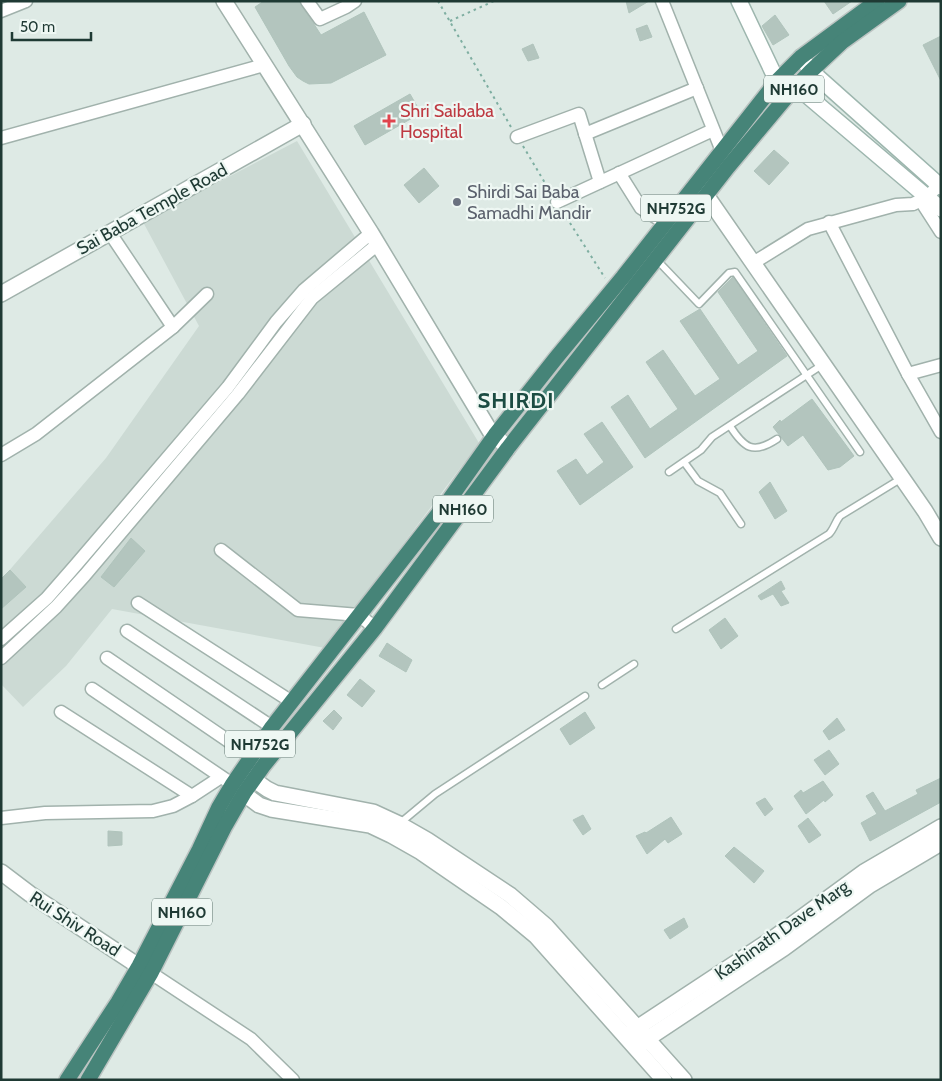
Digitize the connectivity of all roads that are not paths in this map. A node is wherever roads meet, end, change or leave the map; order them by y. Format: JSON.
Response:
{"nodes":[{"id":1,"x":26,"y":1,"type":"edge"},
{"id":2,"x":224,"y":1,"type":"edge"},
{"id":3,"x":307,"y":1,"type":"edge"},
{"id":4,"x":355,"y":1,"type":"edge"},
{"id":5,"x":662,"y":1,"type":"edge"},
{"id":6,"x":739,"y":1,"type":"edge"},
{"id":7,"x":877,"y":1,"type":"edge"},
{"id":8,"x":899,"y":1,"type":"edge"},
{"id":9,"x":1,"y":11,"type":"edge"},
{"id":10,"x":801,"y":57,"type":"junction"},
{"id":11,"x":264,"y":65,"type":"junction"},
{"id":12,"x":811,"y":71,"type":"junction"},
{"id":13,"x":777,"y":81,"type":"junction"},
{"id":14,"x":697,"y":88,"type":"junction"},
{"id":15,"x":793,"y":90,"type":"junction"},
{"id":16,"x":303,"y":124,"type":"junction"},
{"id":17,"x":714,"y":130,"type":"junction"},
{"id":18,"x":585,"y":134,"type":"junction"},
{"id":19,"x":517,"y":137,"type":"road end"},
{"id":20,"x":1,"y":138,"type":"edge"},
{"id":21,"x":888,"y":140,"type":"junction"},
{"id":22,"x":722,"y":151,"type":"junction"},
{"id":23,"x":876,"y":154,"type":"junction"},
{"id":24,"x":619,"y":174,"type":"junction"},
{"id":25,"x":600,"y":182,"type":"junction"},
{"id":26,"x":697,"y":182,"type":"junction"},
{"id":27,"x":939,"y":186,"type":"edge"},
{"id":28,"x":707,"y":195,"type":"junction"},
{"id":29,"x":924,"y":199,"type":"junction"},
{"id":30,"x":556,"y":202,"type":"road end"},
{"id":31,"x":941,"y":209,"type":"edge"},
{"id":32,"x":829,"y":222,"type":"junction"},
{"id":33,"x":665,"y":223,"type":"junction"},
{"id":34,"x":941,"y":232,"type":"edge"},
{"id":35,"x":110,"y":233,"type":"junction"},
{"id":36,"x":374,"y":239,"type":"junction"},
{"id":37,"x":656,"y":259,"type":"junction"},
{"id":38,"x":753,"y":263,"type":"junction"},
{"id":39,"x":1,"y":294,"type":"edge"},
{"id":40,"x":208,"y":294,"type":"dead end"},
{"id":41,"x":173,"y":327,"type":"junction"},
{"id":42,"x":824,"y":364,"type":"junction"},
{"id":43,"x":941,"y":365,"type":"edge"},
{"id":44,"x":908,"y":374,"type":"junction"},
{"id":45,"x":806,"y":375,"type":"junction"},
{"id":46,"x":730,"y":426,"type":"junction"},
{"id":47,"x":941,"y":432,"type":"edge"},
{"id":48,"x":495,"y":435,"type":"junction"},
{"id":49,"x":777,"y":439,"type":"dead end"},
{"id":50,"x":508,"y":448,"type":"junction"},
{"id":51,"x":860,"y":452,"type":"dead end"},
{"id":52,"x":1,"y":455,"type":"edge"},
{"id":53,"x":684,"y":462,"type":"junction"},
{"id":54,"x":669,"y":472,"type":"dead end"},
{"id":55,"x":902,"y":478,"type":"junction"},
{"id":56,"x":741,"y":524,"type":"dead end"},
{"id":57,"x":941,"y":538,"type":"edge"},
{"id":58,"x":221,"y":550,"type":"dead end"},
{"id":59,"x":138,"y":603,"type":"dead end"},
{"id":60,"x":359,"y":615,"type":"junction"},
{"id":61,"x":375,"y":628,"type":"junction"},
{"id":62,"x":676,"y":629,"type":"dead end"},
{"id":63,"x":127,"y":631,"type":"dead end"},
{"id":64,"x":1,"y":639,"type":"edge"},
{"id":65,"x":1,"y":658,"type":"edge"},
{"id":66,"x":107,"y":658,"type":"dead end"},
{"id":67,"x":634,"y":664,"type":"dead end"},
{"id":68,"x":602,"y":685,"type":"dead end"},
{"id":69,"x":92,"y":689,"type":"dead end"},
{"id":70,"x":585,"y":696,"type":"dead end"},
{"id":71,"x":292,"y":702,"type":"junction"},
{"id":72,"x":61,"y":712,"type":"dead end"},
{"id":73,"x":272,"y":727,"type":"junction"},
{"id":74,"x":252,"y":757,"type":"junction"},
{"id":75,"x":248,"y":775,"type":"junction"},
{"id":76,"x":232,"y":785,"type":"junction"},
{"id":77,"x":192,"y":796,"type":"junction"},
{"id":78,"x":1,"y":818,"type":"edge"},
{"id":79,"x":941,"y":827,"type":"edge"},
{"id":80,"x":395,"y":829,"type":"junction"},
{"id":81,"x":941,"y":843,"type":"edge"},
{"id":82,"x":1,"y":872,"type":"edge"},
{"id":83,"x":145,"y":969,"type":"junction"},
{"id":84,"x":637,"y":1038,"type":"junction"},
{"id":85,"x":68,"y":1080,"type":"edge"},
{"id":86,"x":88,"y":1080,"type":"edge"},
{"id":87,"x":293,"y":1080,"type":"edge"},
{"id":88,"x":664,"y":1080,"type":"edge"},
{"id":89,"x":684,"y":1080,"type":"edge"}],
"edges":[{"from":1,"to":9,"type":"street"},
{"from":2,"to":11,"type":"street"},
{"from":3,"to":4,"type":"street"},
{"from":5,"to":14,"type":"street"},
{"from":6,"to":13,"type":"street"},
{"from":7,"to":10,"type":"highway","number":"NH752G"},
{"from":8,"to":12,"type":"highway","number":"NH160"},
{"from":10,"to":12,"type":"street"},
{"from":10,"to":13,"type":"highway","number":"NH752G"},
{"from":11,"to":16,"type":"street"},
{"from":11,"to":20,"type":"street"},
{"from":12,"to":15,"type":"highway","number":"NH160"},
{"from":12,"to":21,"type":"street"},
{"from":13,"to":15,"type":"street"},
{"from":13,"to":22,"type":"highway","number":"NH752G"},
{"from":14,"to":17,"type":"street"},
{"from":14,"to":18,"type":"street"},
{"from":15,"to":23,"type":"street"},
{"from":15,"to":28,"type":"highway","number":"NH160"},
{"from":16,"to":35,"type":"street","name":"Sai Baba Temple Road"},
{"from":16,"to":36,"type":"street"},
{"from":17,"to":22,"type":"street"},
{"from":17,"to":24,"type":"street"},
{"from":18,"to":19,"type":"street"},
{"from":18,"to":25,"type":"street"},
{"from":21,"to":23,"type":"street"},
{"from":21,"to":27,"type":"street"},
{"from":22,"to":26,"type":"highway","number":"NH752G"},
{"from":23,"to":29,"type":"street"},
{"from":24,"to":25,"type":"street"},
{"from":24,"to":33,"type":"street"},
{"from":25,"to":30,"type":"street"},
{"from":26,"to":28,"type":"street"},
{"from":26,"to":33,"type":"highway","number":"NH752G"},
{"from":27,"to":29,"type":"street"},
{"from":28,"to":37,"type":"highway","number":"NH160"},
{"from":28,"to":38,"type":"street"},
{"from":29,"to":31,"type":"street"},
{"from":29,"to":32,"type":"street"},
{"from":29,"to":34,"type":"street"},
{"from":32,"to":38,"type":"street"},
{"from":32,"to":44,"type":"street"},
{"from":33,"to":48,"type":"highway","number":"NH752G"},
{"from":35,"to":39,"type":"street","name":"Sai Baba Temple Road"},
{"from":35,"to":41,"type":"street"},
{"from":36,"to":48,"type":"street"},
{"from":36,"to":64,"type":"street"},
{"from":36,"to":65,"type":"street"},
{"from":37,"to":45,"type":"lane"},
{"from":37,"to":50,"type":"highway","number":"NH160"},
{"from":38,"to":42,"type":"street"},
{"from":40,"to":41,"type":"street"},
{"from":41,"to":52,"type":"street"},
{"from":42,"to":45,"type":"lane"},
{"from":42,"to":55,"type":"street"},
{"from":43,"to":44,"type":"street"},
{"from":44,"to":47,"type":"street"},
{"from":45,"to":46,"type":"lane"},
{"from":45,"to":51,"type":"lane"},
{"from":46,"to":49,"type":"lane"},
{"from":46,"to":53,"type":"lane"},
{"from":48,"to":50,"type":"street"},
{"from":48,"to":60,"type":"highway","number":"NH752G"},
{"from":50,"to":61,"type":"highway","number":"NH160"},
{"from":53,"to":54,"type":"lane"},
{"from":53,"to":56,"type":"lane"},
{"from":55,"to":57,"type":"street"},
{"from":55,"to":62,"type":"lane"},
{"from":58,"to":60,"type":"street"},
{"from":59,"to":71,"type":"street"},
{"from":60,"to":61,"type":"street"},
{"from":60,"to":71,"type":"highway","number":"NH752G"},
{"from":61,"to":75,"type":"highway","number":"NH160"},
{"from":63,"to":73,"type":"street"},
{"from":66,"to":74,"type":"street"},
{"from":67,"to":68,"type":"lane"},
{"from":69,"to":76,"type":"street"},
{"from":70,"to":80,"type":"lane"},
{"from":71,"to":73,"type":"highway","number":"NH752G"},
{"from":72,"to":77,"type":"street"},
{"from":73,"to":74,"type":"highway","number":"NH752G"},
{"from":74,"to":75,"type":"highway","number":"NH752G"},
{"from":75,"to":76,"type":"highway","number":"NH752G"},
{"from":75,"to":80,"type":"street"},
{"from":76,"to":77,"type":"street"},
{"from":76,"to":80,"type":"street"},
{"from":76,"to":83,"type":"highway","number":"NH160"},
{"from":77,"to":78,"type":"street"},
{"from":79,"to":84,"type":"street","name":"Kashinath Dave Marg"},
{"from":80,"to":84,"type":"street"},
{"from":81,"to":84,"type":"street","name":"Kashinath Dave Marg"},
{"from":82,"to":83,"type":"street","name":"Rui Shiv Road"},
{"from":83,"to":85,"type":"highway"},
{"from":83,"to":86,"type":"highway","number":"NH160"},
{"from":83,"to":87,"type":"street"},
{"from":84,"to":88,"type":"street"},
{"from":84,"to":89,"type":"street"}]}
